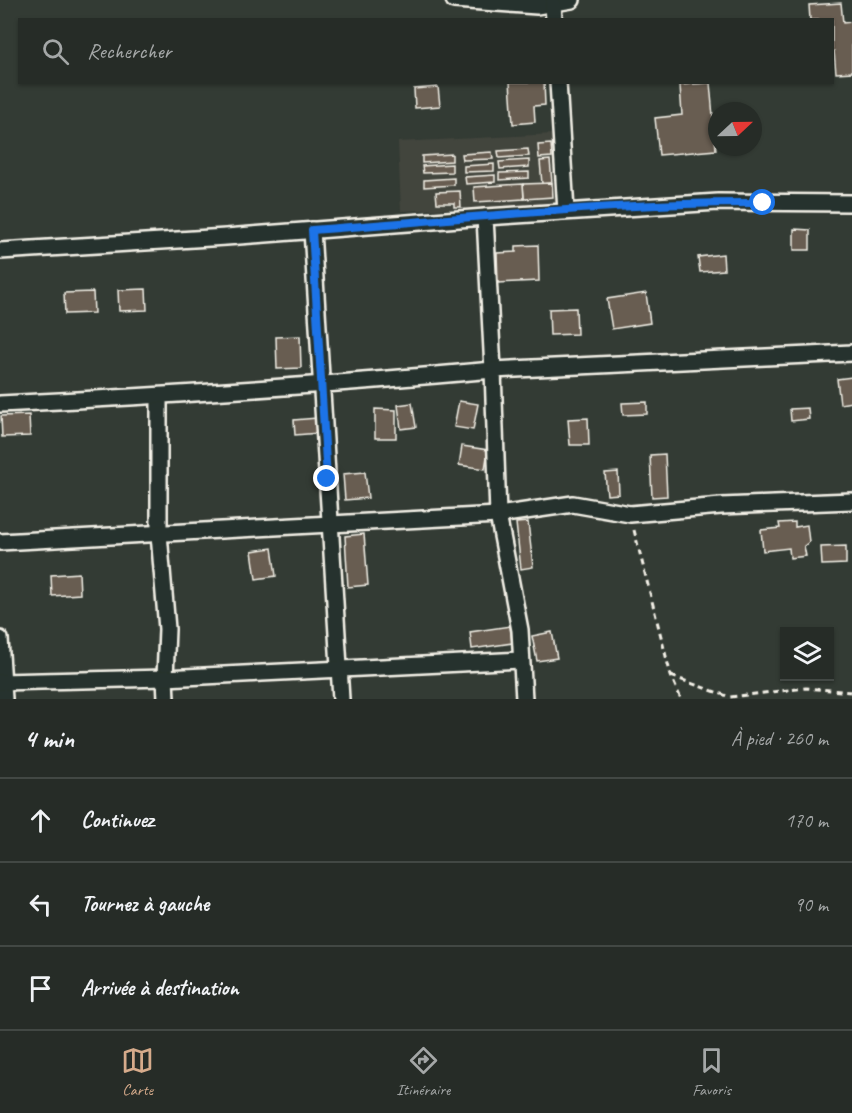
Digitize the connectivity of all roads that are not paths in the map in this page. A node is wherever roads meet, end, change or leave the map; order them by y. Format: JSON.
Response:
{"nodes":[{"id":1,"x":454,"y":0,"type":"edge"},
{"id":2,"x":572,"y":0,"type":"edge"},
{"id":3,"x":554,"y":12,"type":"edge"},
{"id":4,"x":558,"y":84,"type":"edge"},
{"id":5,"x":852,"y":203,"type":"edge"},
{"id":6,"x":566,"y":211,"type":"junction"},
{"id":7,"x":485,"y":217,"type":"junction"},
{"id":8,"x":312,"y":230,"type":"junction"},
{"id":9,"x":0,"y":251,"type":"edge"},
{"id":10,"x":852,"y":353,"type":"edge"},
{"id":11,"x":493,"y":370,"type":"junction"},
{"id":12,"x":321,"y":386,"type":"junction"},
{"id":13,"x":159,"y":396,"type":"junction"},
{"id":14,"x":0,"y":404,"type":"edge"},
{"id":15,"x":852,"y":501,"type":"edge"},
{"id":16,"x":498,"y":515,"type":"junction"},
{"id":17,"x":330,"y":526,"type":"junction"},
{"id":18,"x":159,"y":534,"type":"junction"},
{"id":19,"x":0,"y":542,"type":"edge"},
{"id":20,"x":0,"y":639,"type":"edge"},
{"id":21,"x":521,"y":660,"type":"junction"},
{"id":22,"x":338,"y":669,"type":"junction"},
{"id":23,"x":165,"y":678,"type":"junction"},
{"id":24,"x":2,"y":682,"type":"edge"},
{"id":25,"x":4,"y":699,"type":"edge"},
{"id":26,"x":166,"y":699,"type":"edge"},
{"id":27,"x":341,"y":699,"type":"edge"},
{"id":28,"x":524,"y":699,"type":"edge"}],
"edges":[{"from":1,"to":3,"type":"street"},
{"from":2,"to":3,"type":"street"},
{"from":4,"to":6,"type":"street"},
{"from":5,"to":6,"type":"street"},
{"from":6,"to":7,"type":"street"},
{"from":7,"to":8,"type":"street"},
{"from":7,"to":11,"type":"street"},
{"from":8,"to":9,"type":"street"},
{"from":8,"to":12,"type":"street"},
{"from":10,"to":11,"type":"street"},
{"from":11,"to":12,"type":"street"},
{"from":11,"to":16,"type":"street"},
{"from":12,"to":13,"type":"street"},
{"from":12,"to":17,"type":"street"},
{"from":13,"to":14,"type":"street"},
{"from":13,"to":18,"type":"street"},
{"from":15,"to":16,"type":"street"},
{"from":16,"to":17,"type":"street"},
{"from":16,"to":21,"type":"street"},
{"from":17,"to":18,"type":"street"},
{"from":17,"to":22,"type":"street"},
{"from":18,"to":19,"type":"street"},
{"from":18,"to":23,"type":"street"},
{"from":20,"to":24,"type":"street"},
{"from":21,"to":22,"type":"street"},
{"from":21,"to":28,"type":"street"},
{"from":22,"to":23,"type":"street"},
{"from":22,"to":27,"type":"street"},
{"from":23,"to":24,"type":"street"},
{"from":23,"to":26,"type":"street"},
{"from":24,"to":25,"type":"street"}]}
